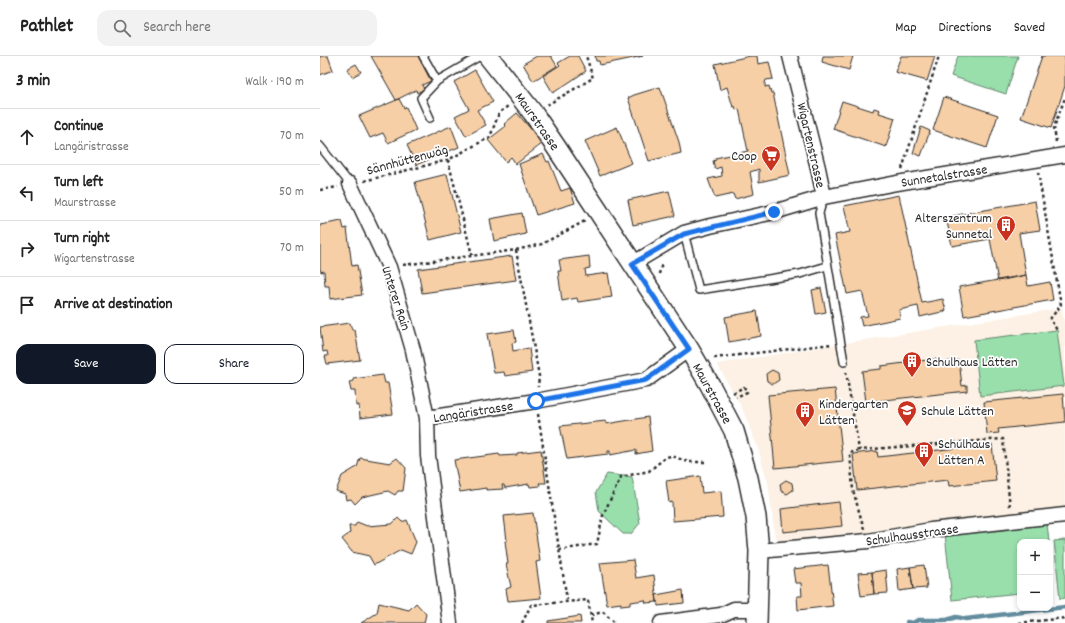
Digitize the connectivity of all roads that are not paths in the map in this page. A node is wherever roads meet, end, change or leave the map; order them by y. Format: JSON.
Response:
{"nodes":[{"id":1,"x":423,"y":56,"type":"edge"},
{"id":2,"x":480,"y":56,"type":"edge"},
{"id":3,"x":488,"y":56,"type":"edge"},
{"id":4,"x":790,"y":56,"type":"edge"},
{"id":5,"x":438,"y":81,"type":"junction"},
{"id":6,"x":430,"y":118,"type":"dead end"},
{"id":7,"x":320,"y":146,"type":"edge"},
{"id":8,"x":1061,"y":156,"type":"edge"},
{"id":9,"x":350,"y":184,"type":"joint"},
{"id":10,"x":824,"y":197,"type":"junction"},
{"id":11,"x":684,"y":234,"type":"junction"},
{"id":12,"x":632,"y":264,"type":"junction"},
{"id":13,"x":828,"y":266,"type":"junction"},
{"id":14,"x":689,"y":349,"type":"junction"},
{"id":15,"x":844,"y":362,"type":"road end"},
{"id":16,"x":427,"y":418,"type":"junction"},
{"id":17,"x":1065,"y":515,"type":"edge"},
{"id":18,"x":759,"y":551,"type":"junction"},
{"id":19,"x":757,"y":616,"type":"edge"},
{"id":20,"x":450,"y":623,"type":"edge"},
{"id":21,"x":661,"y":623,"type":"edge"}],
"edges":[{"from":1,"to":5,"type":"lane"},
{"from":2,"to":5,"type":"lane"},
{"from":3,"to":12,"type":"street","name":"Maurstrasse"},
{"from":4,"to":10,"type":"street","name":"Wigartenstrasse"},
{"from":5,"to":6,"type":"lane"},
{"from":7,"to":9,"type":"lane"},
{"from":8,"to":10,"type":"street","name":"Sunnetalstrasse"},
{"from":9,"to":16,"type":"street","name":"Unterer Rain"},
{"from":10,"to":11,"type":"street","name":"Wigartenstrasse"},
{"from":10,"to":13,"type":"lane"},
{"from":11,"to":12,"type":"street","name":"Wigartenstrasse"},
{"from":11,"to":13,"type":"lane"},
{"from":12,"to":14,"type":"street","name":"Maurstrasse"},
{"from":13,"to":15,"type":"lane"},
{"from":14,"to":16,"type":"street","name":"Langäristrasse"},
{"from":14,"to":18,"type":"street","name":"Maurstrasse"},
{"from":16,"to":20,"type":"street","name":"Langäristrasse"},
{"from":17,"to":18,"type":"street","name":"Schulhausstrasse"},
{"from":18,"to":19,"type":"street","name":"Maurstrasse"},
{"from":19,"to":21,"type":"street"}]}
